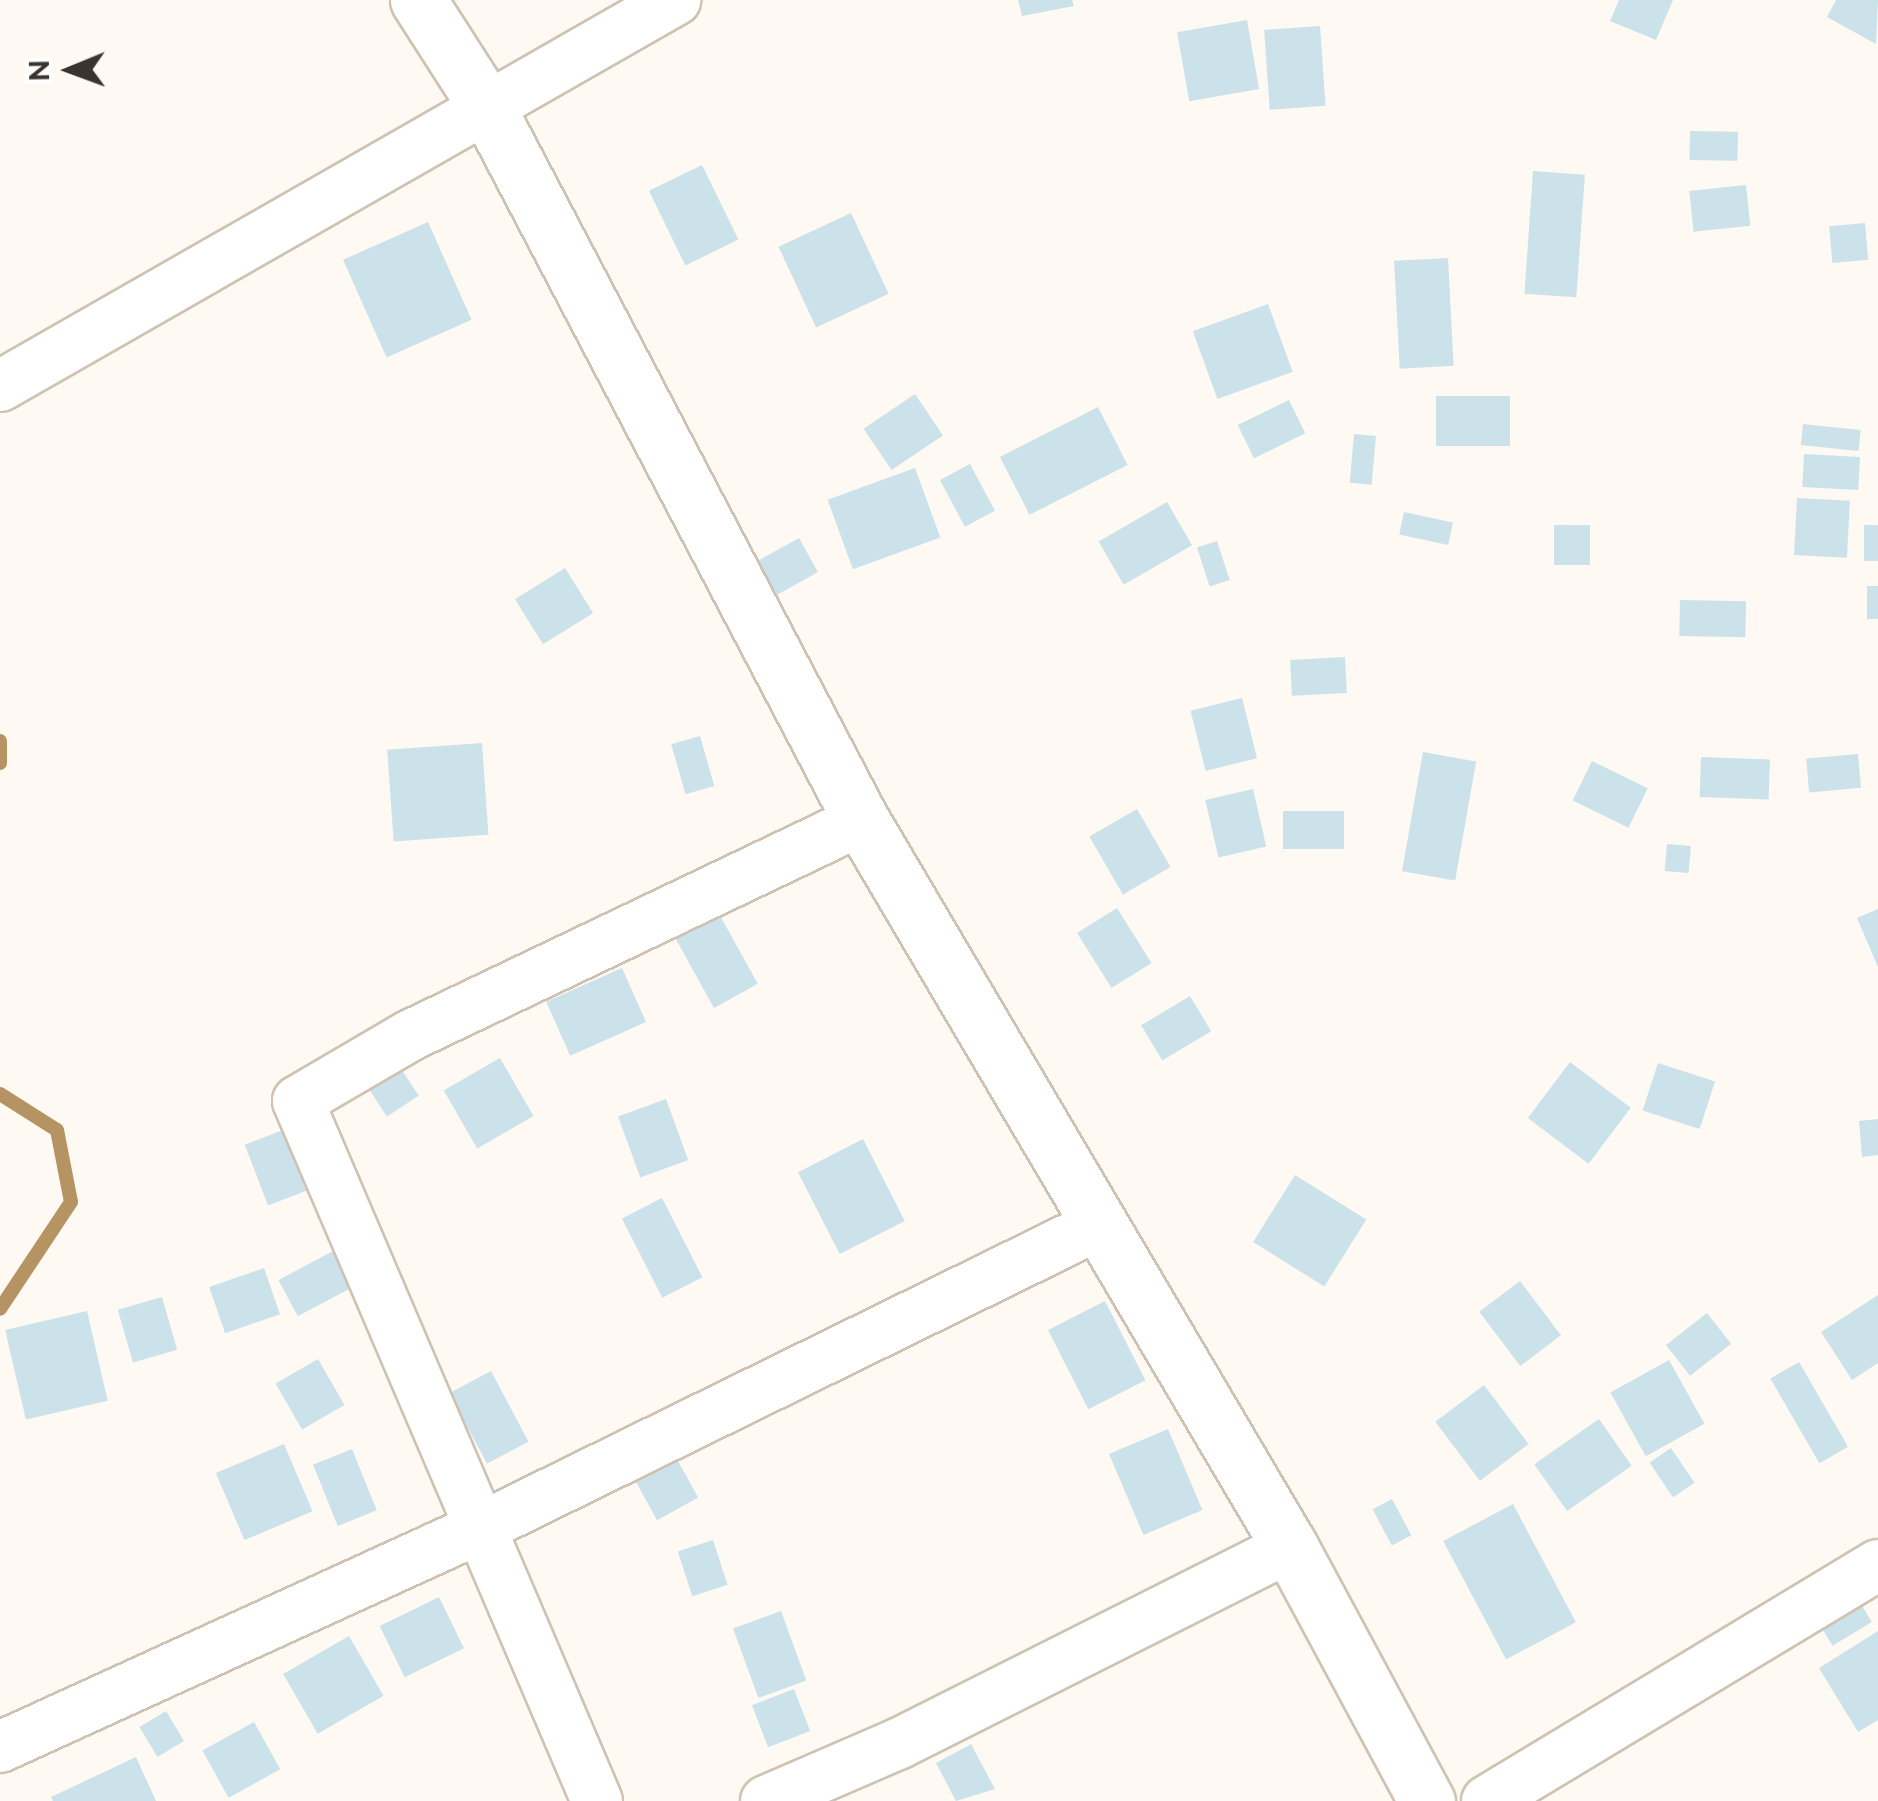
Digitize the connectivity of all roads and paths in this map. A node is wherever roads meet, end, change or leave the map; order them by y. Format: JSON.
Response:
{"nodes":[{"id":1,"x":418,"y":0,"type":"edge"},
{"id":2,"x":674,"y":0,"type":"edge"},
{"id":3,"x":488,"y":108,"type":"junction"},
{"id":4,"x":0,"y":386,"type":"edge"},
{"id":5,"x":861,"y":820,"type":"junction"},
{"id":6,"x":1096,"y":1226,"type":"junction"},
{"id":7,"x":478,"y":1529,"type":"junction"},
{"id":8,"x":1290,"y":1547,"type":"junction"},
{"id":9,"x":1878,"y":1565,"type":"edge"},
{"id":10,"x":0,"y":1747,"type":"edge"},
{"id":11,"x":597,"y":1801,"type":"edge"},
{"id":12,"x":766,"y":1801,"type":"edge"},
{"id":13,"x":1428,"y":1801,"type":"edge"},
{"id":14,"x":1487,"y":1801,"type":"edge"}],
"edges":[{"from":1,"to":3,"type":"street"},
{"from":2,"to":3,"type":"street"},
{"from":3,"to":4,"type":"street"},
{"from":3,"to":5,"type":"street"},
{"from":5,"to":6,"type":"street"},
{"from":5,"to":7,"type":"street"},
{"from":6,"to":7,"type":"street"},
{"from":6,"to":8,"type":"street"},
{"from":7,"to":10,"type":"street"},
{"from":7,"to":11,"type":"street"},
{"from":8,"to":12,"type":"street"},
{"from":8,"to":13,"type":"street"},
{"from":9,"to":14,"type":"street"}]}
